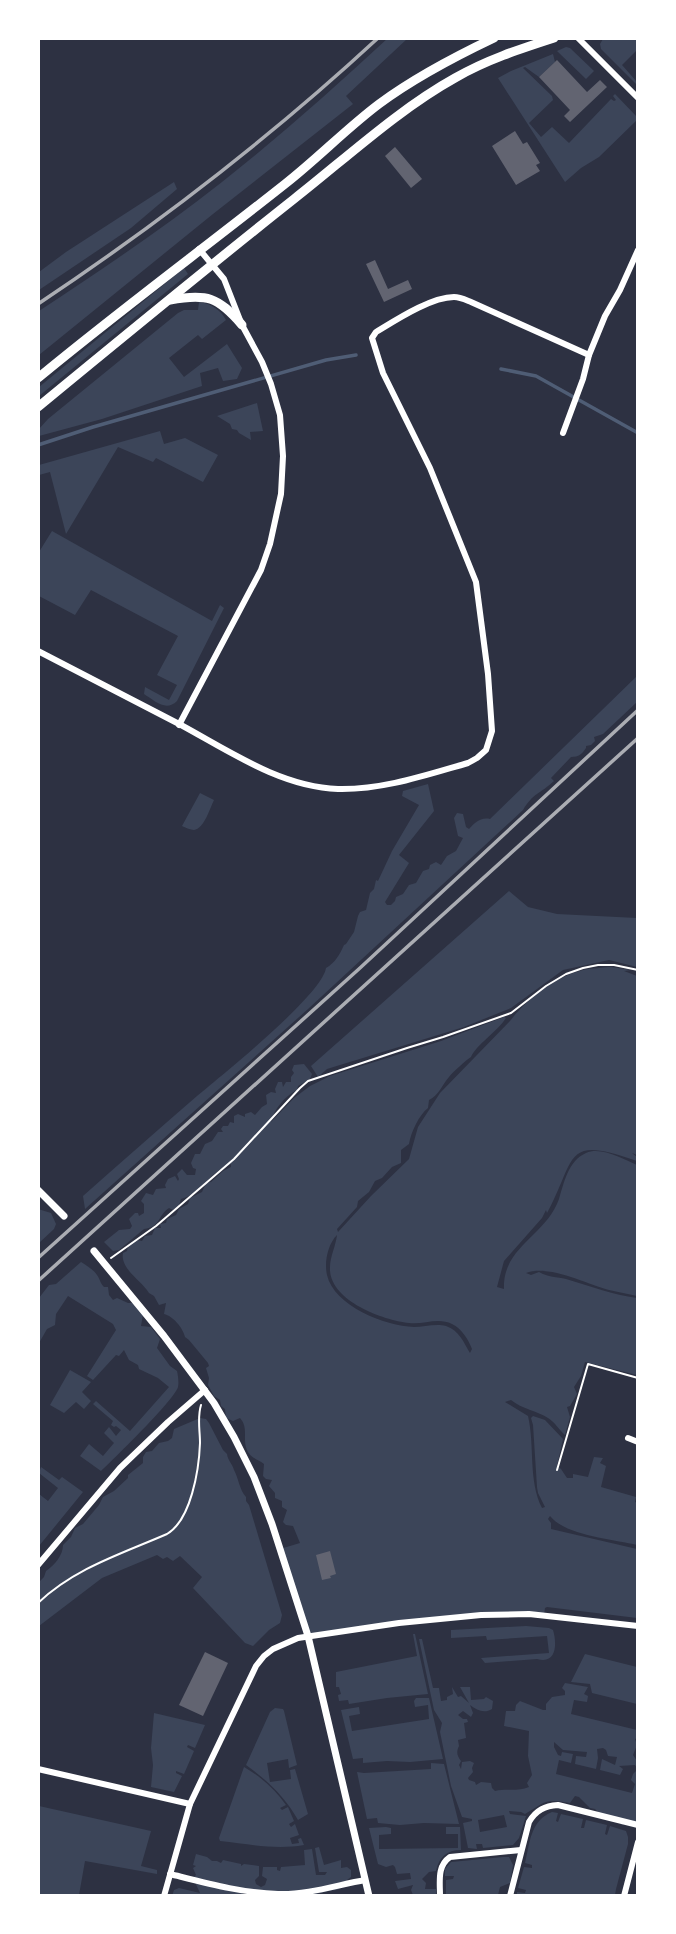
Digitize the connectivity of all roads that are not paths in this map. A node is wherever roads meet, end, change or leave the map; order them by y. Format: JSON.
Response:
{"nodes":[{"id":1,"x":494,"y":38,"type":"edge"},
{"id":2,"x":554,"y":38,"type":"edge"},
{"id":3,"x":578,"y":38,"type":"edge"},
{"id":4,"x":638,"y":98,"type":"edge"},
{"id":5,"x":199,"y":249,"type":"junction"},
{"id":6,"x":638,"y":250,"type":"edge"},
{"id":7,"x":212,"y":265,"type":"junction"},
{"id":8,"x":169,"y":300,"type":"junction"},
{"id":9,"x":242,"y":325,"type":"junction"},
{"id":10,"x":589,"y":355,"type":"junction"},
{"id":11,"x":38,"y":378,"type":"edge"},
{"id":12,"x":38,"y":407,"type":"edge"},
{"id":13,"x":563,"y":433,"type":"dead end"},
{"id":14,"x":38,"y":651,"type":"edge"},
{"id":15,"x":179,"y":725,"type":"junction"},
{"id":16,"x":38,"y":1190,"type":"edge"},
{"id":17,"x":64,"y":1216,"type":"dead end"},
{"id":18,"x":94,"y":1251,"type":"dead end"},
{"id":19,"x":205,"y":1391,"type":"junction"},
{"id":20,"x":628,"y":1438,"type":"dead end"},
{"id":21,"x":638,"y":1442,"type":"edge"},
{"id":22,"x":38,"y":1565,"type":"edge"},
{"id":23,"x":638,"y":1626,"type":"edge"},
{"id":24,"x":308,"y":1636,"type":"junction"},
{"id":25,"x":38,"y":1769,"type":"edge"},
{"id":26,"x":190,"y":1804,"type":"junction"},
{"id":27,"x":638,"y":1825,"type":"edge"},
{"id":28,"x":638,"y":1842,"type":"edge"},
{"id":29,"x":521,"y":1850,"type":"junction"},
{"id":30,"x":170,"y":1874,"type":"junction"},
{"id":31,"x":365,"y":1880,"type":"junction"},
{"id":32,"x":627,"y":1885,"type":"junction"},
{"id":33,"x":638,"y":1888,"type":"edge"},
{"id":34,"x":164,"y":1895,"type":"edge"},
{"id":35,"x":369,"y":1895,"type":"edge"},
{"id":36,"x":440,"y":1895,"type":"edge"},
{"id":37,"x":510,"y":1895,"type":"edge"},
{"id":38,"x":624,"y":1895,"type":"edge"}],
"edges":[{"from":1,"to":5,"type":"main road"},
{"from":2,"to":7,"type":"main road"},
{"from":3,"to":4,"type":"street"},
{"from":5,"to":7,"type":"street"},
{"from":5,"to":11,"type":"main road"},
{"from":6,"to":10,"type":"street"},
{"from":7,"to":8,"type":"main road"},
{"from":7,"to":9,"type":"street"},
{"from":8,"to":9,"type":"main road"},
{"from":8,"to":12,"type":"main road"},
{"from":9,"to":15,"type":"street"},
{"from":10,"to":13,"type":"street"},
{"from":10,"to":15,"type":"street"},
{"from":14,"to":15,"type":"street"},
{"from":16,"to":17,"type":"street"},
{"from":18,"to":19,"type":"street"},
{"from":19,"to":22,"type":"street"},
{"from":19,"to":24,"type":"street"},
{"from":20,"to":21,"type":"street"},
{"from":23,"to":24,"type":"street"},
{"from":24,"to":26,"type":"street"},
{"from":24,"to":31,"type":"street"},
{"from":25,"to":26,"type":"street"},
{"from":26,"to":30,"type":"street"},
{"from":27,"to":29,"type":"street"},
{"from":28,"to":32,"type":"street"},
{"from":29,"to":36,"type":"street"},
{"from":29,"to":37,"type":"street"},
{"from":30,"to":31,"type":"street"},
{"from":30,"to":34,"type":"street"},
{"from":31,"to":35,"type":"street"},
{"from":32,"to":33,"type":"street"},
{"from":32,"to":38,"type":"street"}]}
